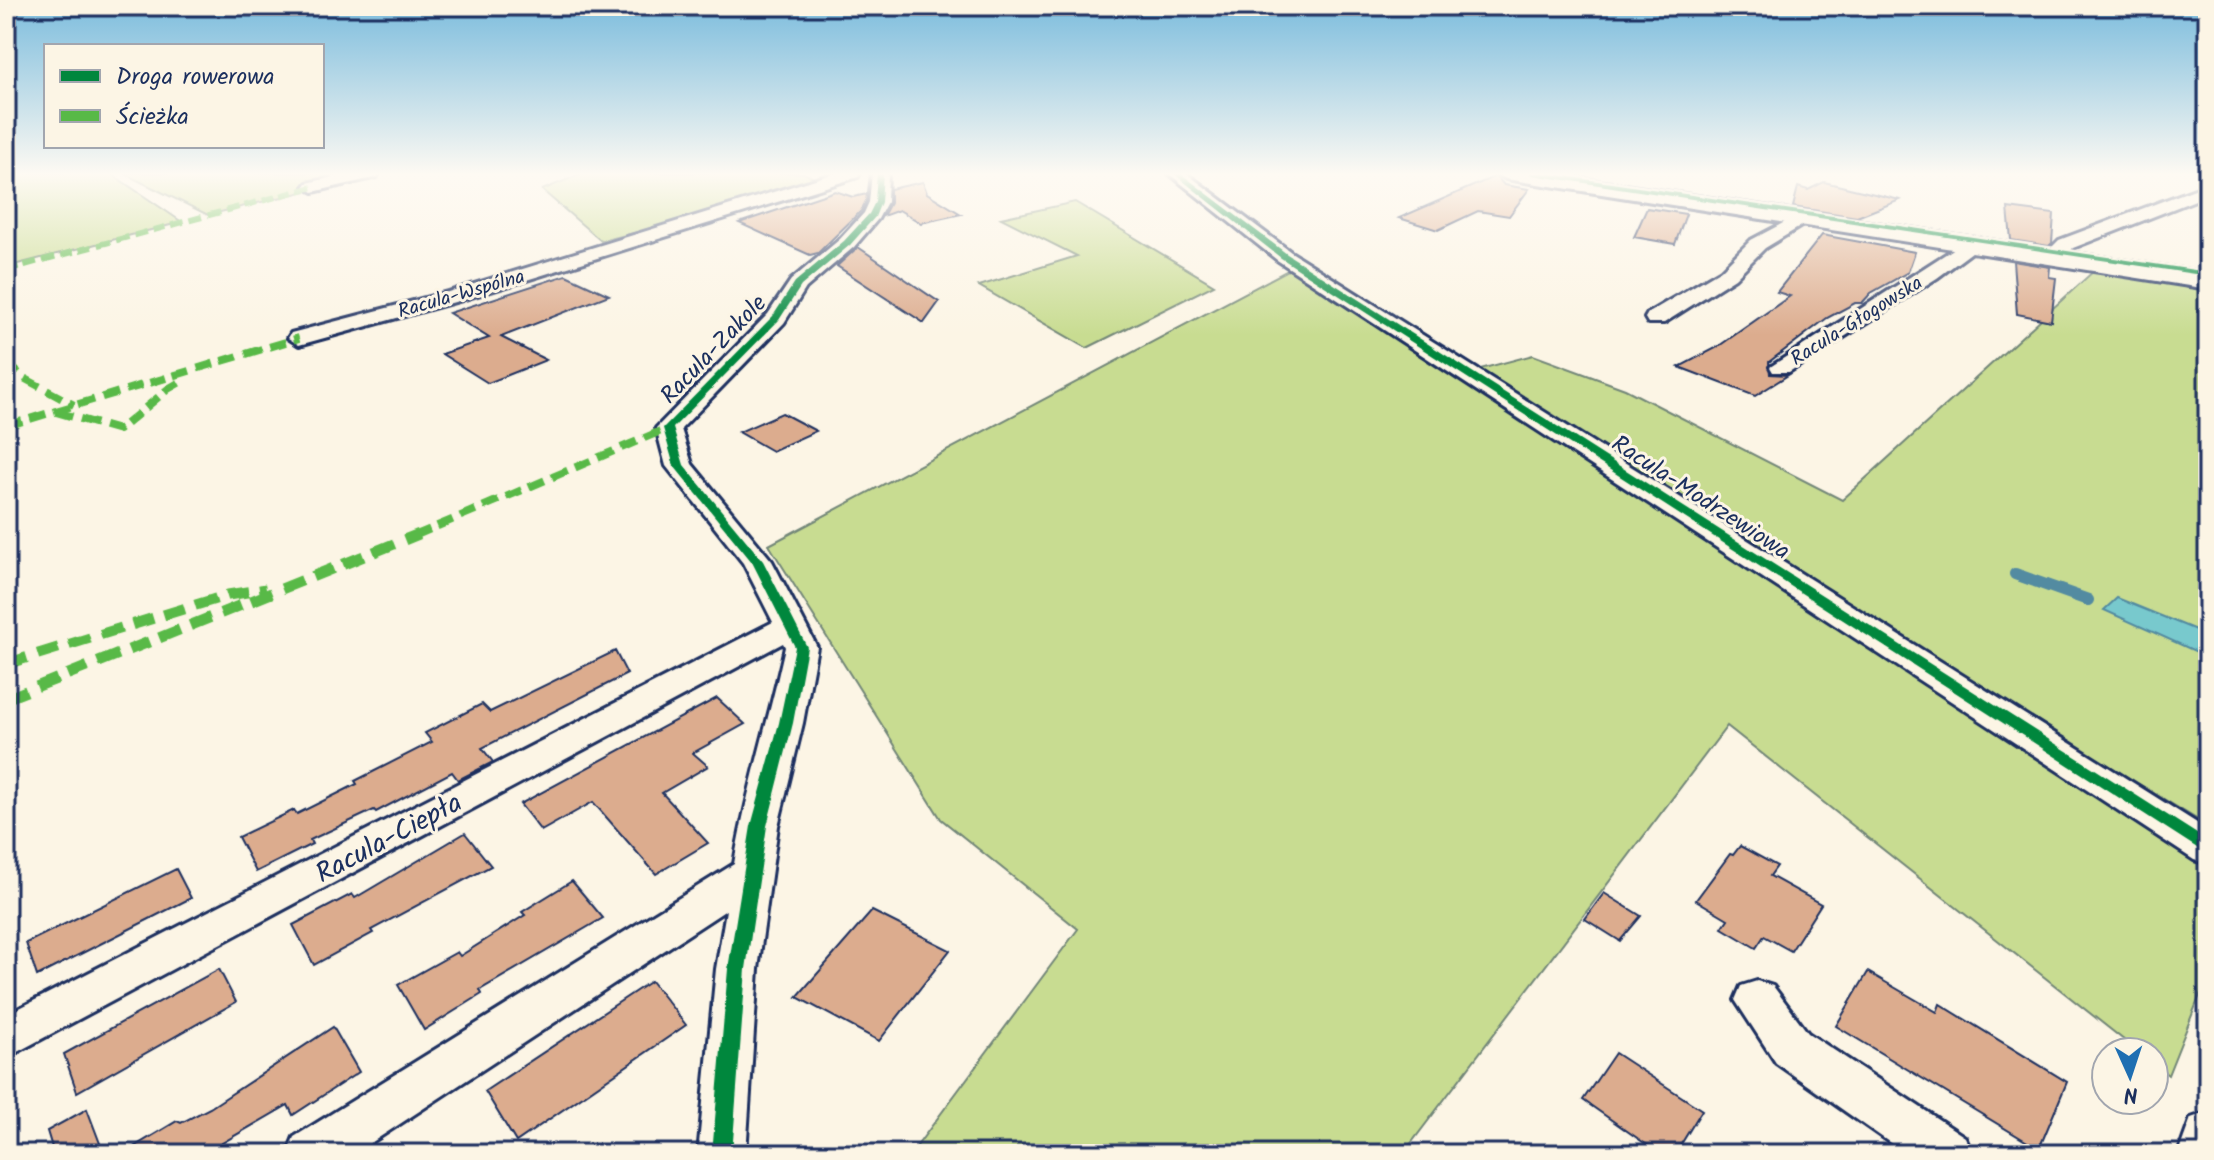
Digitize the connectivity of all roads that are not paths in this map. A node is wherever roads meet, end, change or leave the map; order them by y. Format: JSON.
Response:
{"nodes":[{"id":1,"x":677,"y":227,"type":"edge"},
{"id":2,"x":861,"y":227,"type":"edge"},
{"id":3,"x":1246,"y":227,"type":"edge"},
{"id":4,"x":1787,"y":227,"type":"edge"},
{"id":5,"x":1858,"y":227,"type":"edge"},
{"id":6,"x":2109,"y":227,"type":"edge"},
{"id":7,"x":1969,"y":245,"type":"junction"},
{"id":8,"x":2052,"y":257,"type":"junction"},
{"id":9,"x":2208,"y":281,"type":"edge"},
{"id":10,"x":1656,"y":318,"type":"dead end"},
{"id":11,"x":299,"y":338,"type":"dead end"},
{"id":12,"x":1781,"y":367,"type":"dead end"},
{"id":13,"x":786,"y":637,"type":"junction"},
{"id":14,"x":2208,"y":849,"type":"edge"},
{"id":15,"x":752,"y":872,"type":"junction"},
{"id":16,"x":1757,"y":1000,"type":"dead end"},
{"id":17,"x":6,"y":1038,"type":"edge"},
{"id":18,"x":2208,"y":1135,"type":"edge"},
{"id":19,"x":311,"y":1154,"type":"edge"},
{"id":20,"x":722,"y":1154,"type":"edge"},
{"id":21,"x":1948,"y":1154,"type":"edge"},
{"id":22,"x":2202,"y":1154,"type":"edge"}],
"edges":[{"from":1,"to":11,"type":"street","name":"Racula-Wspólna"},
{"from":2,"to":13,"type":"street","name":"Racula-Zakole"},
{"from":3,"to":14,"type":"street","name":"Racula-Modrzewiowa"},
{"from":4,"to":10,"type":"street"},
{"from":5,"to":7,"type":"street","name":"Racula-Głogowska"},
{"from":6,"to":8,"type":"street"},
{"from":7,"to":8,"type":"street","name":"Racula-Głogowska"},
{"from":7,"to":12,"type":"street","name":"Racula-Głogowska"},
{"from":8,"to":9,"type":"street","name":"Racula-Głogowska"},
{"from":13,"to":15,"type":"street"},
{"from":13,"to":17,"type":"street","name":"Racula-Ciepła"},
{"from":15,"to":19,"type":"street"},
{"from":15,"to":20,"type":"street"},
{"from":16,"to":21,"type":"street"},
{"from":18,"to":22,"type":"street"}]}
